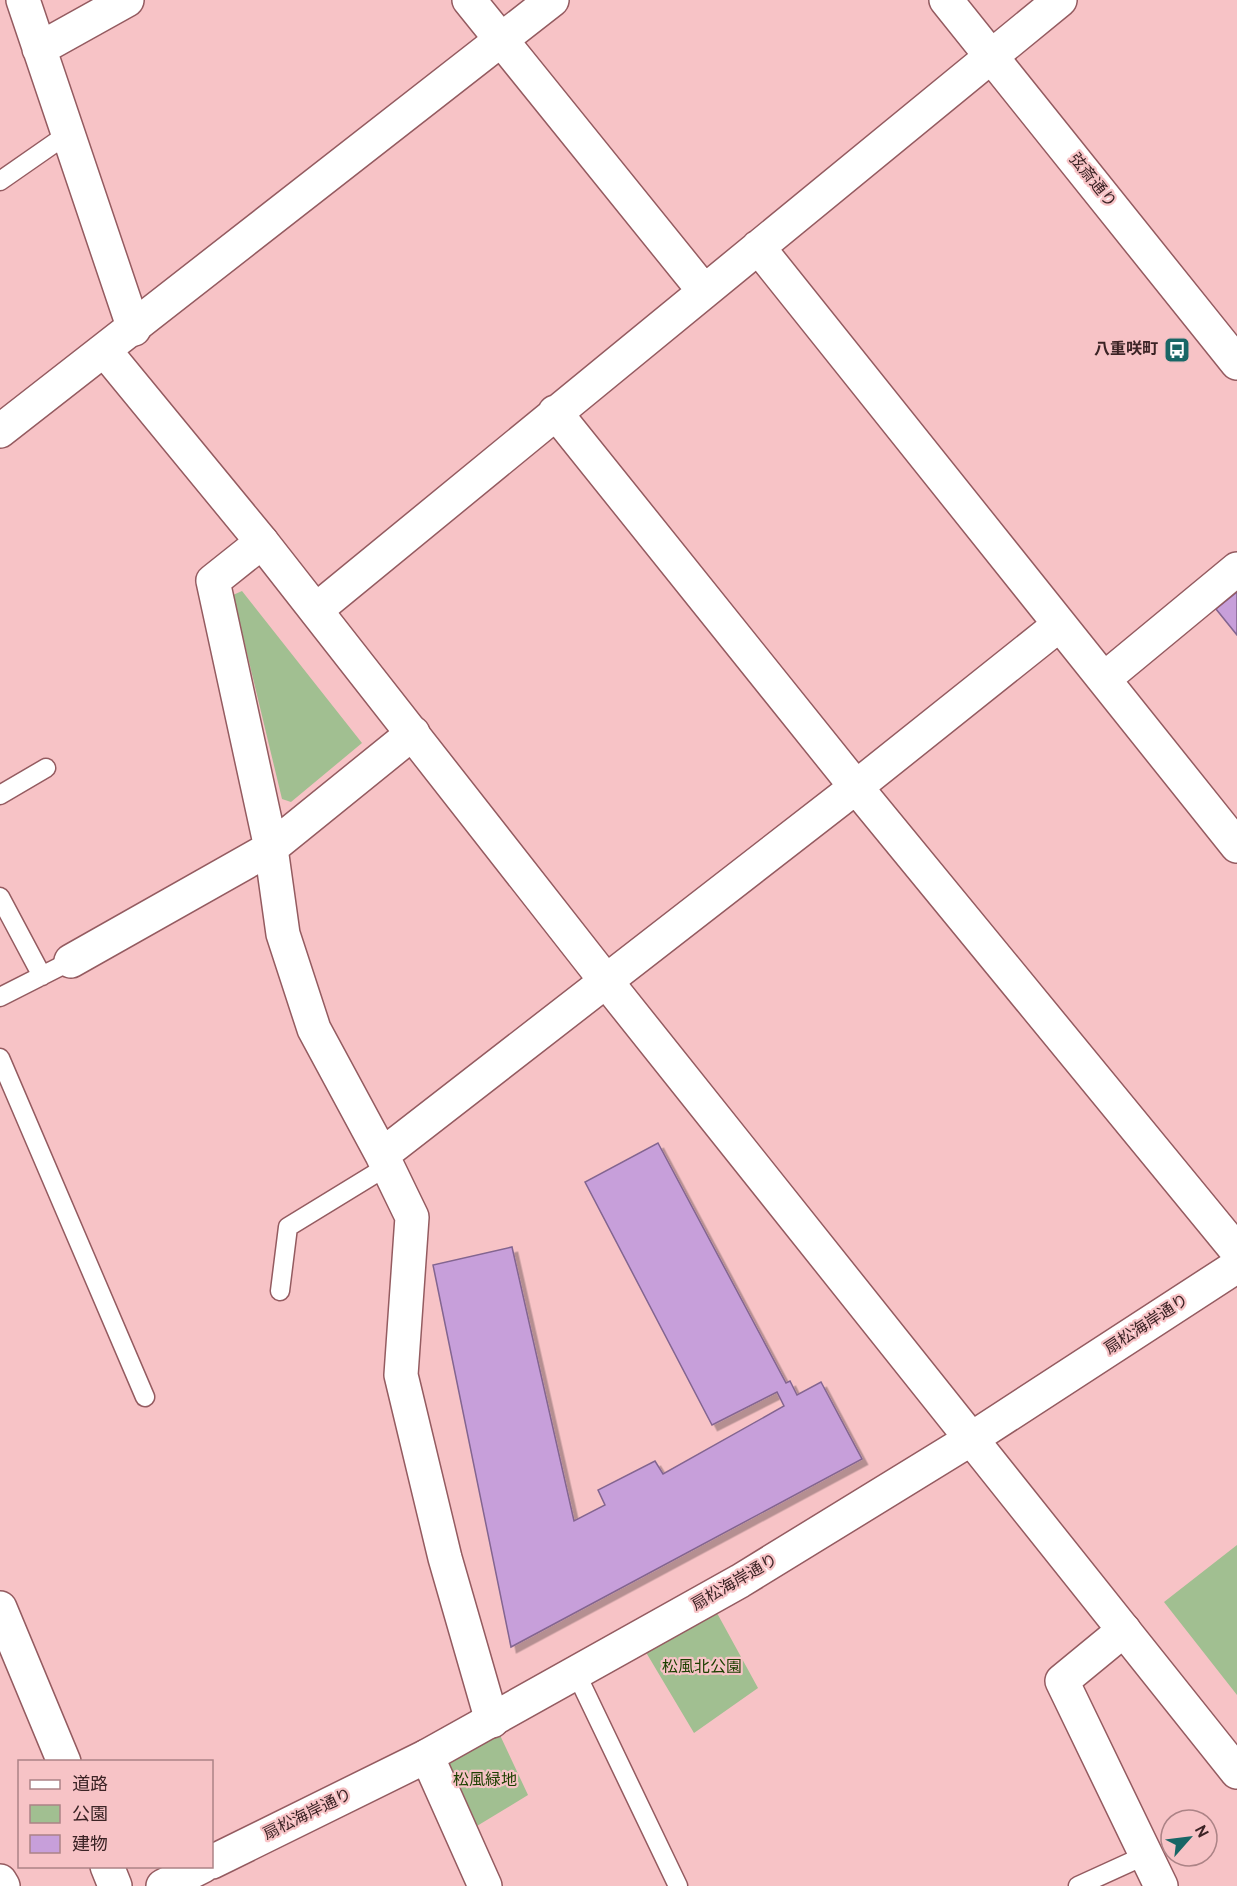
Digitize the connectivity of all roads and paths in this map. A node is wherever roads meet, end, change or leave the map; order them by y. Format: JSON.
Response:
{"nodes":[{"id":1,"x":23,"y":0,"type":"edge"},
{"id":2,"x":127,"y":0,"type":"edge"},
{"id":3,"x":469,"y":0,"type":"edge"},
{"id":4,"x":552,"y":0,"type":"edge"},
{"id":5,"x":946,"y":0,"type":"edge"},
{"id":6,"x":1060,"y":0,"type":"edge"},
{"id":7,"x":501,"y":40,"type":"junction"},
{"id":8,"x":39,"y":49,"type":"junction"},
{"id":9,"x":992,"y":56,"type":"junction"},
{"id":10,"x":69,"y":133,"type":"junction"},
{"id":11,"x":0,"y":181,"type":"edge"},
{"id":12,"x":758,"y":247,"type":"junction"},
{"id":13,"x":704,"y":291,"type":"junction"},
{"id":14,"x":134,"y":329,"type":"junction"},
{"id":15,"x":105,"y":351,"type":"junction"},
{"id":16,"x":1237,"y":363,"type":"edge"},
{"id":17,"x":555,"y":412,"type":"junction"},
{"id":18,"x":0,"y":431,"type":"edge"},
{"id":19,"x":262,"y":542,"type":"junction"},
{"id":20,"x":1237,"y":569,"type":"edge"},
{"id":21,"x":316,"y":610,"type":"junction"},
{"id":22,"x":1059,"y":625,"type":"junction"},
{"id":23,"x":1104,"y":679,"type":"junction"},
{"id":24,"x":413,"y":734,"type":"junction"},
{"id":25,"x":46,"y":768,"type":"dead end"},
{"id":26,"x":856,"y":788,"type":"junction"},
{"id":27,"x":0,"y":795,"type":"edge"},
{"id":28,"x":1237,"y":846,"type":"edge"},
{"id":29,"x":271,"y":848,"type":"junction"},
{"id":30,"x":0,"y":897,"type":"edge"},
{"id":31,"x":71,"y":961,"type":"joint"},
{"id":32,"x":42,"y":976,"type":"junction"},
{"id":33,"x":606,"y":981,"type":"junction"},
{"id":34,"x":0,"y":997,"type":"edge"},
{"id":35,"x":0,"y":1058,"type":"edge"},
{"id":36,"x":384,"y":1161,"type":"junction"},
{"id":37,"x":1237,"y":1251,"type":"edge"},
{"id":38,"x":1237,"y":1266,"type":"edge"},
{"id":39,"x":280,"y":1291,"type":"dead end"},
{"id":40,"x":145,"y":1397,"type":"dead end"},
{"id":41,"x":971,"y":1439,"type":"junction"},
{"id":42,"x":0,"y":1608,"type":"edge"},
{"id":43,"x":1124,"y":1630,"type":"junction"},
{"id":44,"x":576,"y":1674,"type":"junction"},
{"id":45,"x":492,"y":1721,"type":"junction"},
{"id":46,"x":428,"y":1756,"type":"junction"},
{"id":47,"x":64,"y":1760,"type":"edge"},
{"id":48,"x":1237,"y":1772,"type":"edge"},
{"id":49,"x":1146,"y":1856,"type":"junction"},
{"id":50,"x":213,"y":1862,"type":"edge"},
{"id":51,"x":108,"y":1868,"type":"edge"},
{"id":52,"x":199,"y":1868,"type":"edge"},
{"id":53,"x":0,"y":1881,"type":"edge"},
{"id":54,"x":3,"y":1886,"type":"edge"},
{"id":55,"x":115,"y":1886,"type":"edge"},
{"id":56,"x":163,"y":1886,"type":"edge"},
{"id":57,"x":485,"y":1886,"type":"edge"},
{"id":58,"x":678,"y":1886,"type":"edge"},
{"id":59,"x":1078,"y":1886,"type":"edge"},
{"id":60,"x":1161,"y":1886,"type":"edge"}],
"edges":[{"from":1,"to":8,"type":"street"},
{"from":2,"to":8,"type":"street"},
{"from":3,"to":7,"type":"street"},
{"from":4,"to":7,"type":"street"},
{"from":5,"to":9,"type":"street","name":"弦斎通り"},
{"from":6,"to":9,"type":"street"},
{"from":7,"to":13,"type":"street"},
{"from":7,"to":14,"type":"street"},
{"from":8,"to":10,"type":"street"},
{"from":9,"to":12,"type":"street"},
{"from":9,"to":16,"type":"street","name":"弦斎通り"},
{"from":10,"to":11,"type":"lane"},
{"from":10,"to":14,"type":"street"},
{"from":12,"to":13,"type":"street"},
{"from":12,"to":22,"type":"street"},
{"from":13,"to":17,"type":"street"},
{"from":14,"to":15,"type":"street"},
{"from":15,"to":18,"type":"street"},
{"from":15,"to":19,"type":"street"},
{"from":17,"to":21,"type":"street"},
{"from":17,"to":26,"type":"street"},
{"from":19,"to":21,"type":"street"},
{"from":19,"to":29,"type":"street"},
{"from":20,"to":23,"type":"street"},
{"from":21,"to":24,"type":"street"},
{"from":22,"to":23,"type":"street"},
{"from":22,"to":26,"type":"street"},
{"from":23,"to":28,"type":"street"},
{"from":24,"to":29,"type":"street"},
{"from":24,"to":33,"type":"street"},
{"from":25,"to":27,"type":"lane"},
{"from":26,"to":33,"type":"street"},
{"from":26,"to":37,"type":"street"},
{"from":29,"to":31,"type":"street"},
{"from":29,"to":36,"type":"street"},
{"from":30,"to":32,"type":"lane"},
{"from":31,"to":32,"type":"lane"},
{"from":32,"to":34,"type":"lane"},
{"from":33,"to":36,"type":"street"},
{"from":33,"to":41,"type":"street"},
{"from":35,"to":40,"type":"lane"},
{"from":36,"to":39,"type":"lane"},
{"from":36,"to":45,"type":"street"},
{"from":38,"to":41,"type":"street","name":"扇松海岸通り"},
{"from":41,"to":43,"type":"street"},
{"from":41,"to":44,"type":"street","name":"扇松海岸通り"},
{"from":42,"to":47,"type":"street"},
{"from":43,"to":48,"type":"street"},
{"from":43,"to":49,"type":"street"},
{"from":44,"to":45,"type":"street","name":"扇松海岸通り"},
{"from":44,"to":58,"type":"lane"},
{"from":45,"to":46,"type":"street","name":"扇松海岸通り"},
{"from":46,"to":50,"type":"street","name":"扇松海岸通り"},
{"from":46,"to":57,"type":"street"},
{"from":49,"to":59,"type":"lane"},
{"from":49,"to":60,"type":"street"},
{"from":51,"to":55,"type":"street"},
{"from":52,"to":56,"type":"street"},
{"from":53,"to":54,"type":"street"}]}
